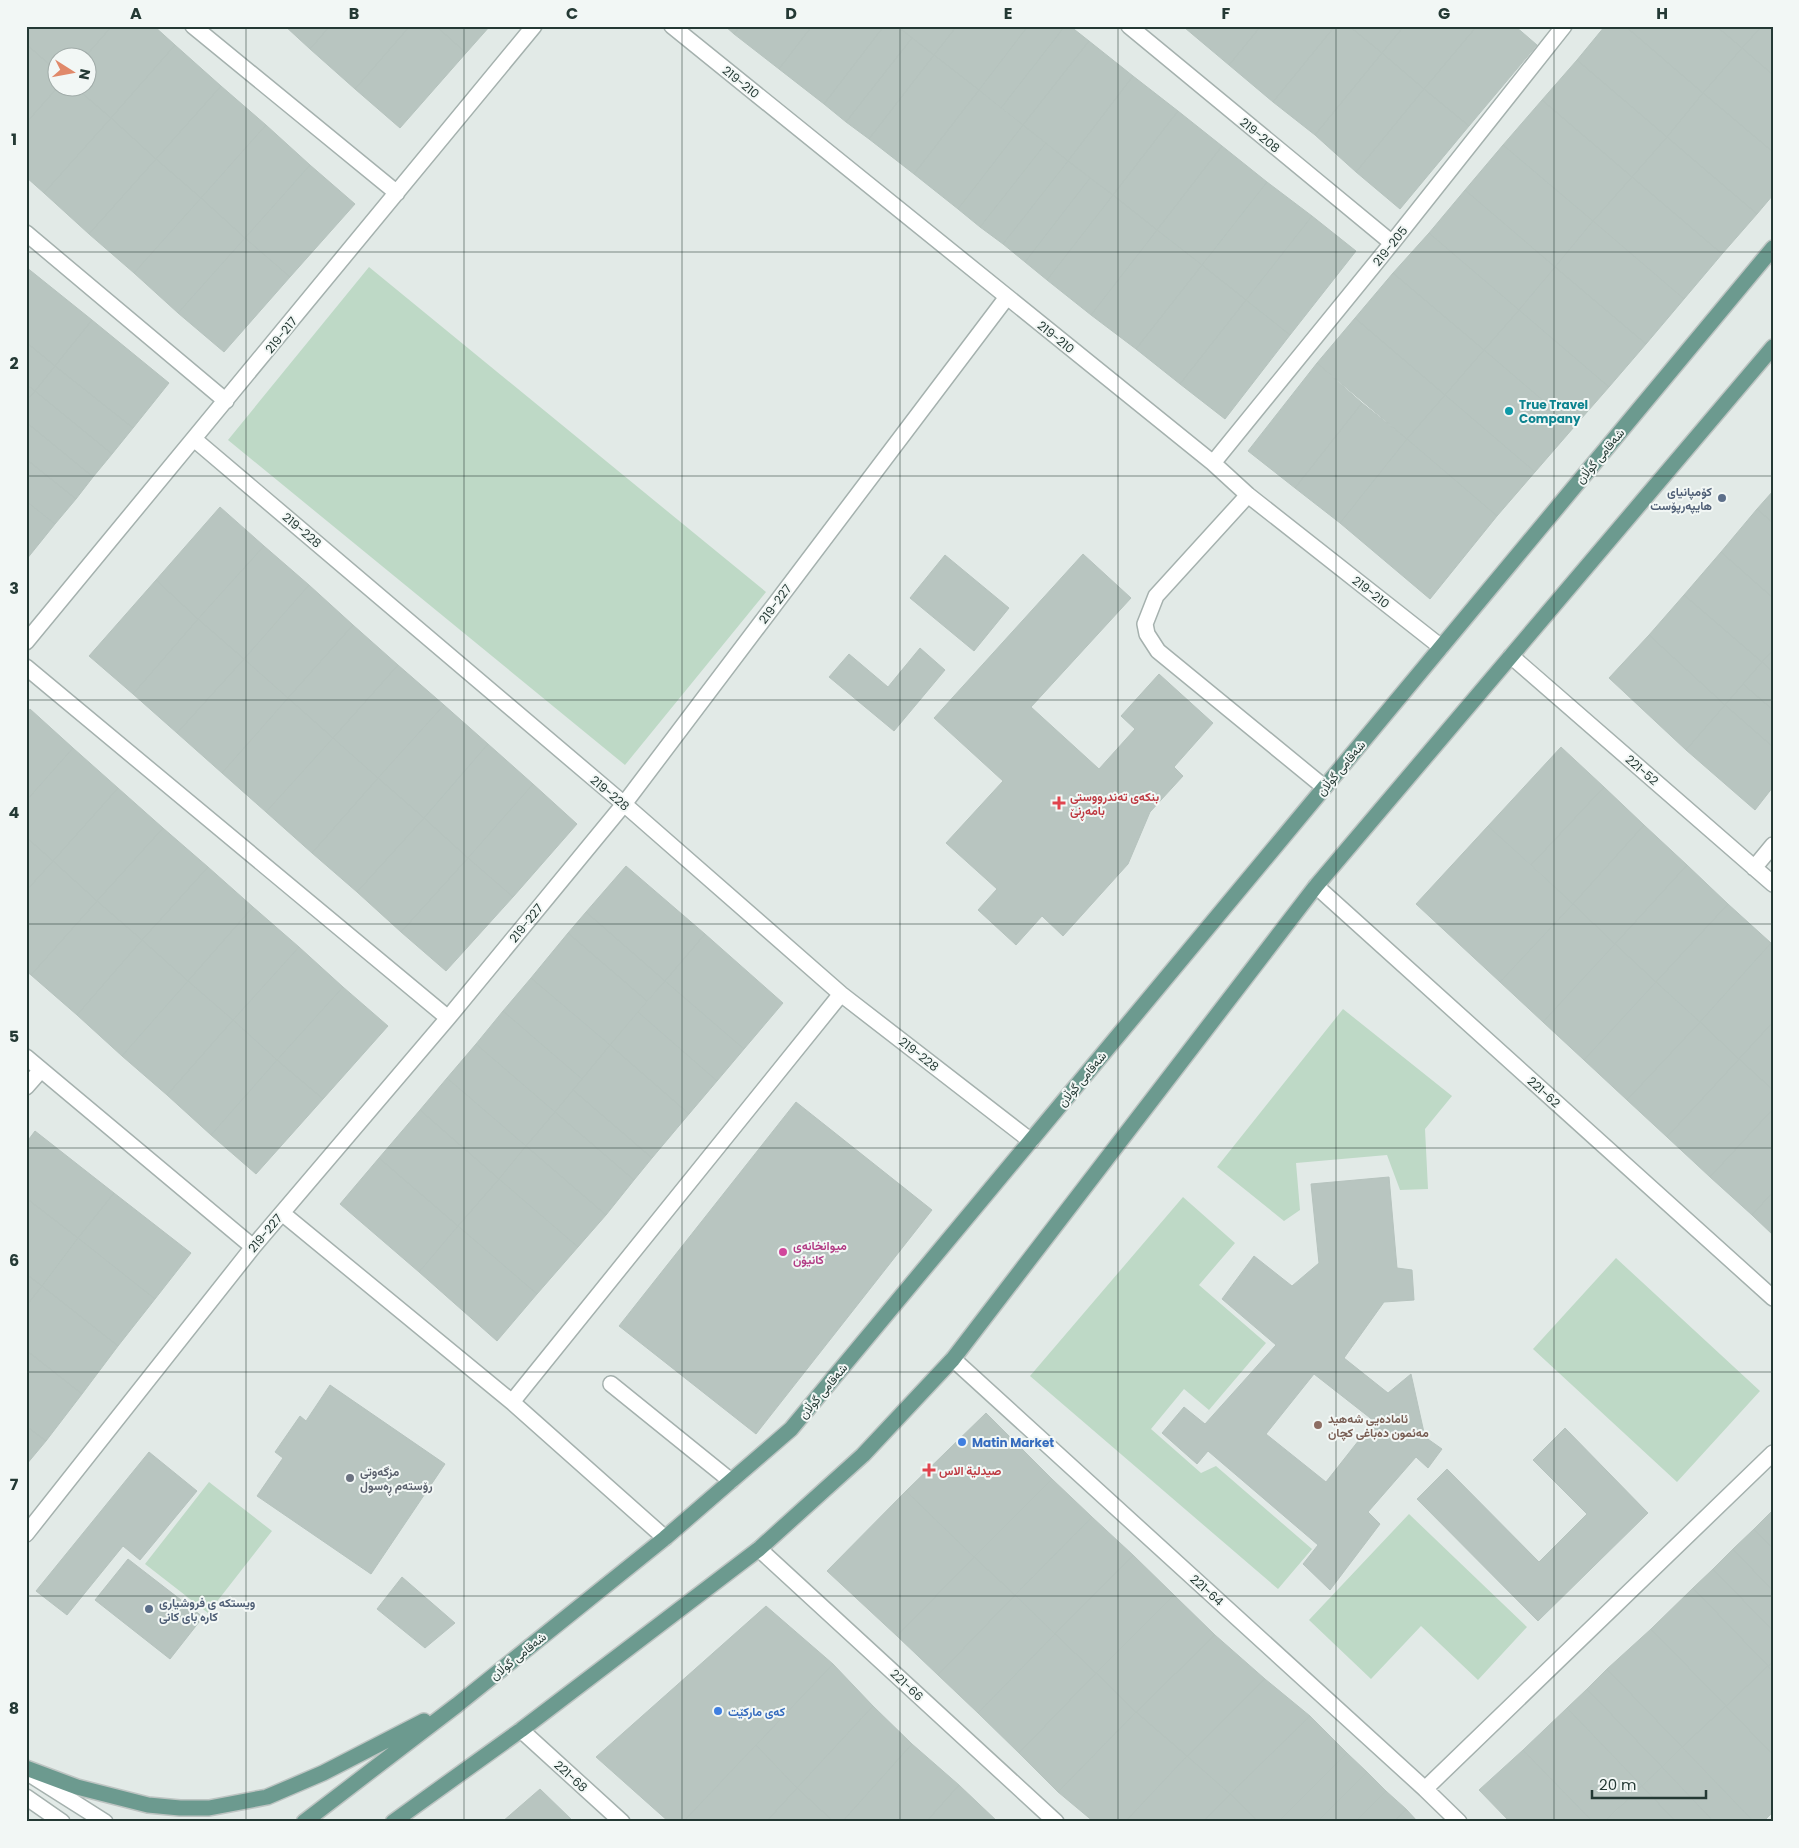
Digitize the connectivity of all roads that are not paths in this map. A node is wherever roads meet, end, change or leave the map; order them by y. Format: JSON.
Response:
{"nodes":[{"id":1,"x":193,"y":26,"type":"edge"},
{"id":2,"x":534,"y":26,"type":"edge"},
{"id":3,"x":672,"y":26,"type":"edge"},
{"id":4,"x":1129,"y":26,"type":"edge"},
{"id":5,"x":1564,"y":26,"type":"edge"},
{"id":6,"x":397,"y":193,"type":"junction"},
{"id":7,"x":26,"y":233,"type":"edge"},
{"id":8,"x":1392,"y":243,"type":"junction"},
{"id":9,"x":1773,"y":248,"type":"edge"},
{"id":10,"x":1006,"y":297,"type":"junction"},
{"id":11,"x":1773,"y":347,"type":"edge"},
{"id":12,"x":226,"y":401,"type":"junction"},
{"id":13,"x":194,"y":439,"type":"junction"},
{"id":14,"x":1213,"y":463,"type":"junction"},
{"id":15,"x":1248,"y":495,"type":"junction"},
{"id":16,"x":26,"y":642,"type":"edge"},
{"id":17,"x":1441,"y":647,"type":"junction"},
{"id":18,"x":1510,"y":656,"type":"junction"},
{"id":19,"x":26,"y":667,"type":"edge"},
{"id":20,"x":1324,"y":787,"type":"junction"},
{"id":21,"x":624,"y":804,"type":"junction"},
{"id":22,"x":1773,"y":845,"type":"edge"},
{"id":23,"x":1754,"y":868,"type":"junction"},
{"id":24,"x":1773,"y":884,"type":"edge"},
{"id":25,"x":1316,"y":886,"type":"junction"},
{"id":26,"x":841,"y":994,"type":"junction"},
{"id":27,"x":448,"y":1018,"type":"junction"},
{"id":28,"x":26,"y":1057,"type":"edge"},
{"id":29,"x":41,"y":1070,"type":"junction"},
{"id":30,"x":26,"y":1087,"type":"edge"},
{"id":31,"x":1031,"y":1141,"type":"junction"},
{"id":32,"x":282,"y":1212,"type":"junction"},
{"id":33,"x":253,"y":1247,"type":"junction"},
{"id":34,"x":1773,"y":1298,"type":"edge"},
{"id":35,"x":953,"y":1358,"type":"junction"},
{"id":36,"x":611,"y":1384,"type":"dead end"},
{"id":37,"x":512,"y":1402,"type":"junction"},
{"id":38,"x":1773,"y":1453,"type":"edge"},
{"id":39,"x":731,"y":1481,"type":"junction"},
{"id":40,"x":26,"y":1534,"type":"edge"},
{"id":41,"x":665,"y":1538,"type":"junction"},
{"id":42,"x":759,"y":1549,"type":"junction"},
{"id":43,"x":457,"y":1705,"type":"junction"},
{"id":44,"x":521,"y":1730,"type":"junction"},
{"id":45,"x":26,"y":1768,"type":"edge"},
{"id":46,"x":26,"y":1772,"type":"edge"},
{"id":47,"x":1425,"y":1789,"type":"junction"},
{"id":48,"x":26,"y":1798,"type":"edge"},
{"id":49,"x":62,"y":1822,"type":"edge"},
{"id":50,"x":105,"y":1822,"type":"edge"},
{"id":51,"x":304,"y":1822,"type":"edge"},
{"id":52,"x":393,"y":1822,"type":"edge"},
{"id":53,"x":622,"y":1822,"type":"edge"},
{"id":54,"x":1056,"y":1822,"type":"edge"},
{"id":55,"x":1459,"y":1822,"type":"edge"}],
"edges":[{"from":1,"to":6,"type":"street"},
{"from":2,"to":6,"type":"street","name":"219-217"},
{"from":3,"to":10,"type":"street","name":"219-210"},
{"from":4,"to":8,"type":"street","name":"219-208"},
{"from":5,"to":8,"type":"street","name":"219-205"},
{"from":6,"to":12,"type":"street","name":"219-217"},
{"from":7,"to":12,"type":"street"},
{"from":8,"to":14,"type":"street","name":"219-205"},
{"from":9,"to":17,"type":"main road","name":"شەقامی گوڵان"},
{"from":10,"to":14,"type":"street","name":"219-210"},
{"from":10,"to":21,"type":"street","name":"219-227"},
{"from":11,"to":18,"type":"main road"},
{"from":12,"to":13,"type":"street","name":"219-217"},
{"from":13,"to":16,"type":"street","name":"219-217"},
{"from":13,"to":21,"type":"street","name":"219-228"},
{"from":14,"to":15,"type":"street","name":"219-210"},
{"from":15,"to":17,"type":"street","name":"219-210"},
{"from":15,"to":20,"type":"street"},
{"from":17,"to":20,"type":"main road","name":"شەقامی گوڵان"},
{"from":18,"to":23,"type":"street","name":"221-52"},
{"from":18,"to":25,"type":"main road"},
{"from":19,"to":27,"type":"street"},
{"from":20,"to":31,"type":"main road","name":"شەقامی گوڵان"},
{"from":21,"to":26,"type":"street","name":"219-228"},
{"from":21,"to":27,"type":"street","name":"219-227"},
{"from":22,"to":23,"type":"street"},
{"from":23,"to":24,"type":"street","name":"221-52"},
{"from":25,"to":34,"type":"street","name":"221-62"},
{"from":25,"to":35,"type":"main road"},
{"from":26,"to":31,"type":"street","name":"219-228"},
{"from":26,"to":37,"type":"street"},
{"from":27,"to":32,"type":"street","name":"219-227"},
{"from":28,"to":29,"type":"street"},
{"from":29,"to":30,"type":"street"},
{"from":29,"to":33,"type":"street"},
{"from":31,"to":39,"type":"main road","name":"شەقامی گوڵان"},
{"from":32,"to":33,"type":"street","name":"219-227"},
{"from":32,"to":37,"type":"street"},
{"from":33,"to":40,"type":"street","name":"219-227"},
{"from":35,"to":42,"type":"main road"},
{"from":35,"to":47,"type":"street","name":"221-64"},
{"from":36,"to":39,"type":"street"},
{"from":37,"to":41,"type":"street"},
{"from":38,"to":47,"type":"street"},
{"from":39,"to":41,"type":"main road","name":"شەقامی گوڵان"},
{"from":41,"to":43,"type":"main road","name":"شەقامی گوڵان"},
{"from":42,"to":44,"type":"main road"},
{"from":42,"to":54,"type":"street","name":"221-66"},
{"from":43,"to":45,"type":"main road"},
{"from":43,"to":51,"type":"main road","name":"شەقامی گوڵان"},
{"from":44,"to":52,"type":"main road"},
{"from":44,"to":53,"type":"street","name":"221-68"},
{"from":46,"to":50,"type":"street"},
{"from":47,"to":55,"type":"street","name":"221-64"},
{"from":48,"to":49,"type":"street"}]}
